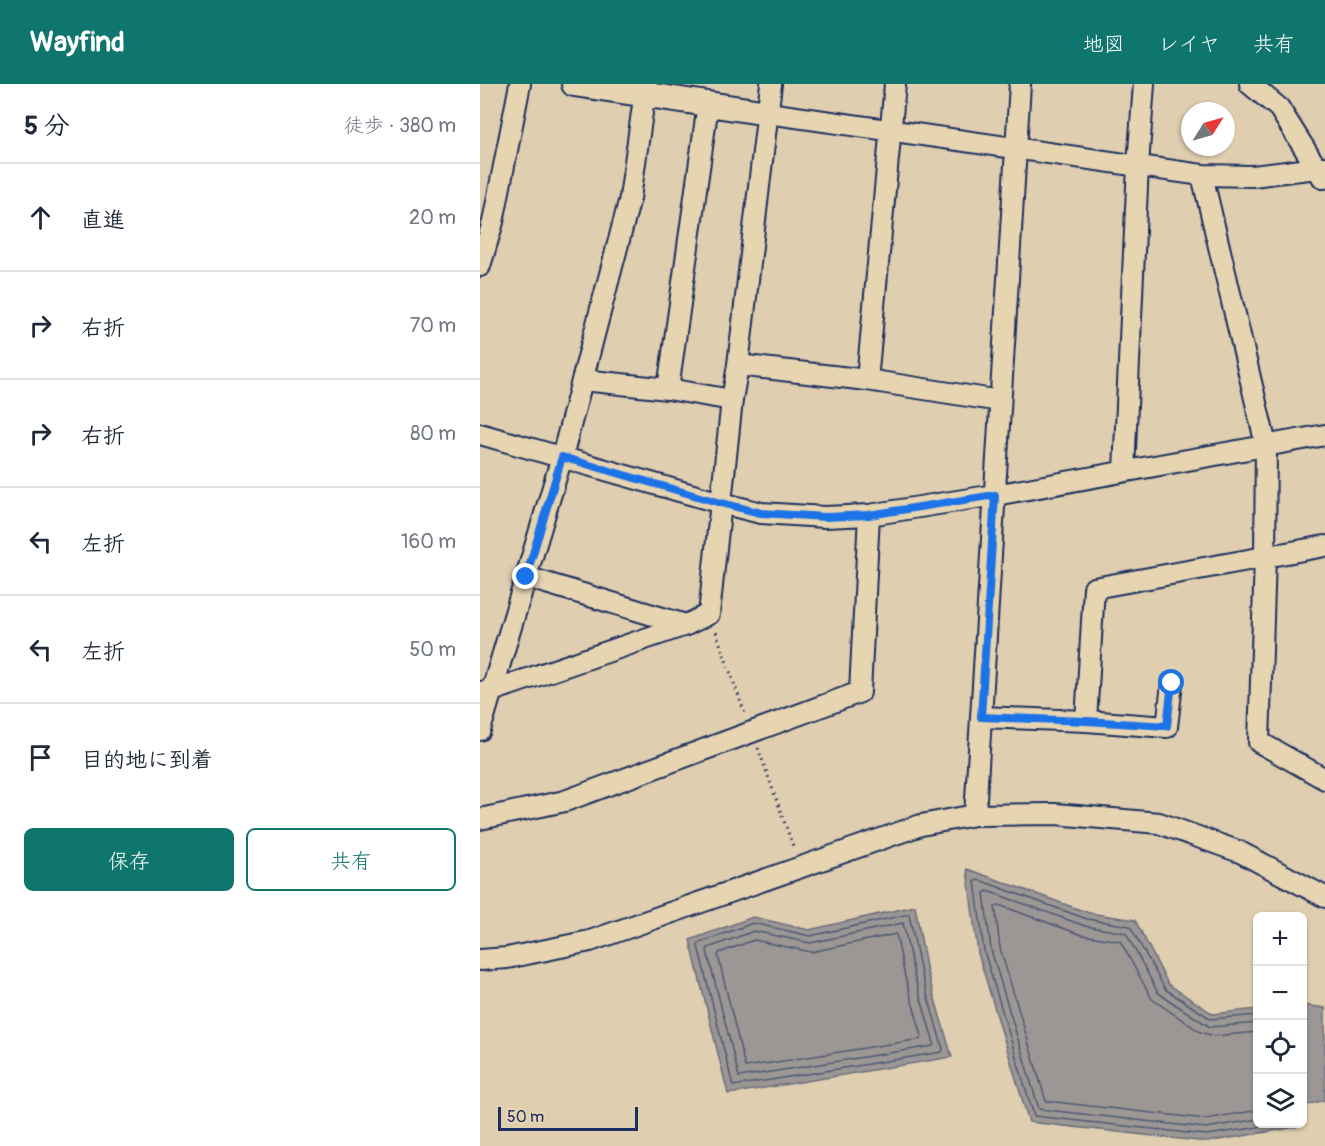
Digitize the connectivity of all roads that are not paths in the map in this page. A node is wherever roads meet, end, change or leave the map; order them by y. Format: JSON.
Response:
{"nodes":[{"id":1,"x":520,"y":84,"type":"edge"},
{"id":2,"x":574,"y":84,"type":"edge"},
{"id":3,"x":771,"y":84,"type":"edge"},
{"id":4,"x":895,"y":84,"type":"edge"},
{"id":5,"x":1020,"y":84,"type":"edge"},
{"id":6,"x":1144,"y":84,"type":"edge"},
{"id":7,"x":1250,"y":84,"type":"edge"},
{"id":8,"x":645,"y":89,"type":"edge"},
{"id":9,"x":708,"y":104,"type":"junction"},
{"id":10,"x":768,"y":113,"type":"junction"},
{"id":11,"x":891,"y":130,"type":"junction"},
{"id":12,"x":1016,"y":148,"type":"junction"},
{"id":13,"x":1138,"y":165,"type":"junction"},
{"id":14,"x":1323,"y":172,"type":"edge"},
{"id":15,"x":1202,"y":175,"type":"junction"},
{"id":16,"x":480,"y":266,"type":"edge"},
{"id":17,"x":738,"y":364,"type":"junction"},
{"id":18,"x":583,"y":380,"type":"junction"},
{"id":19,"x":867,"y":380,"type":"junction"},
{"id":20,"x":668,"y":389,"type":"junction"},
{"id":21,"x":732,"y":400,"type":"junction"},
{"id":22,"x":1000,"y":401,"type":"junction"},
{"id":23,"x":480,"y":434,"type":"edge"},
{"id":24,"x":1325,"y":435,"type":"edge"},
{"id":25,"x":1266,"y":445,"type":"junction"},
{"id":26,"x":562,"y":457,"type":"junction"},
{"id":27,"x":1124,"y":471,"type":"junction"},
{"id":28,"x":995,"y":495,"type":"junction"},
{"id":29,"x":721,"y":503,"type":"junction"},
{"id":30,"x":869,"y":515,"type":"junction"},
{"id":31,"x":1325,"y":546,"type":"edge"},
{"id":32,"x":1265,"y":557,"type":"junction"},
{"id":33,"x":526,"y":577,"type":"junction"},
{"id":34,"x":686,"y":625,"type":"junction"},
{"id":35,"x":1172,"y":683,"type":"dead end"},
{"id":36,"x":486,"y":692,"type":"edge"},
{"id":37,"x":981,"y":717,"type":"junction"},
{"id":38,"x":1086,"y":721,"type":"junction"},
{"id":39,"x":480,"y":730,"type":"edge"},
{"id":40,"x":1325,"y":778,"type":"edge"},
{"id":41,"x":975,"y":815,"type":"junction"},
{"id":42,"x":480,"y":819,"type":"edge"},
{"id":43,"x":1325,"y":897,"type":"edge"},
{"id":44,"x":480,"y":960,"type":"edge"}],
"edges":[{"from":1,"to":16,"type":"street"},
{"from":2,"to":8,"type":"street"},
{"from":3,"to":10,"type":"street"},
{"from":4,"to":11,"type":"street"},
{"from":5,"to":12,"type":"street"},
{"from":6,"to":13,"type":"street"},
{"from":7,"to":14,"type":"street"},
{"from":8,"to":9,"type":"street"},
{"from":8,"to":18,"type":"street"},
{"from":9,"to":10,"type":"street"},
{"from":9,"to":20,"type":"street"},
{"from":10,"to":11,"type":"street"},
{"from":10,"to":17,"type":"street"},
{"from":11,"to":12,"type":"street"},
{"from":11,"to":19,"type":"street"},
{"from":12,"to":13,"type":"street"},
{"from":12,"to":22,"type":"street"},
{"from":13,"to":15,"type":"street"},
{"from":13,"to":27,"type":"street"},
{"from":14,"to":15,"type":"street"},
{"from":15,"to":25,"type":"street"},
{"from":17,"to":19,"type":"street"},
{"from":17,"to":21,"type":"street"},
{"from":18,"to":20,"type":"street"},
{"from":18,"to":26,"type":"street"},
{"from":19,"to":22,"type":"street"},
{"from":20,"to":21,"type":"street"},
{"from":21,"to":29,"type":"street"},
{"from":22,"to":28,"type":"street"},
{"from":23,"to":26,"type":"street"},
{"from":24,"to":25,"type":"street"},
{"from":25,"to":27,"type":"street"},
{"from":25,"to":32,"type":"street"},
{"from":26,"to":29,"type":"street"},
{"from":26,"to":33,"type":"street"},
{"from":27,"to":28,"type":"street"},
{"from":28,"to":30,"type":"street"},
{"from":28,"to":37,"type":"street"},
{"from":29,"to":30,"type":"street"},
{"from":29,"to":34,"type":"street"},
{"from":30,"to":42,"type":"street"},
{"from":31,"to":32,"type":"street"},
{"from":32,"to":38,"type":"street"},
{"from":32,"to":40,"type":"street"},
{"from":33,"to":34,"type":"street"},
{"from":33,"to":36,"type":"street"},
{"from":34,"to":36,"type":"street"},
{"from":35,"to":38,"type":"street"},
{"from":36,"to":39,"type":"street"},
{"from":37,"to":38,"type":"street"},
{"from":37,"to":41,"type":"street"},
{"from":41,"to":43,"type":"street"},
{"from":41,"to":44,"type":"street"}]}
